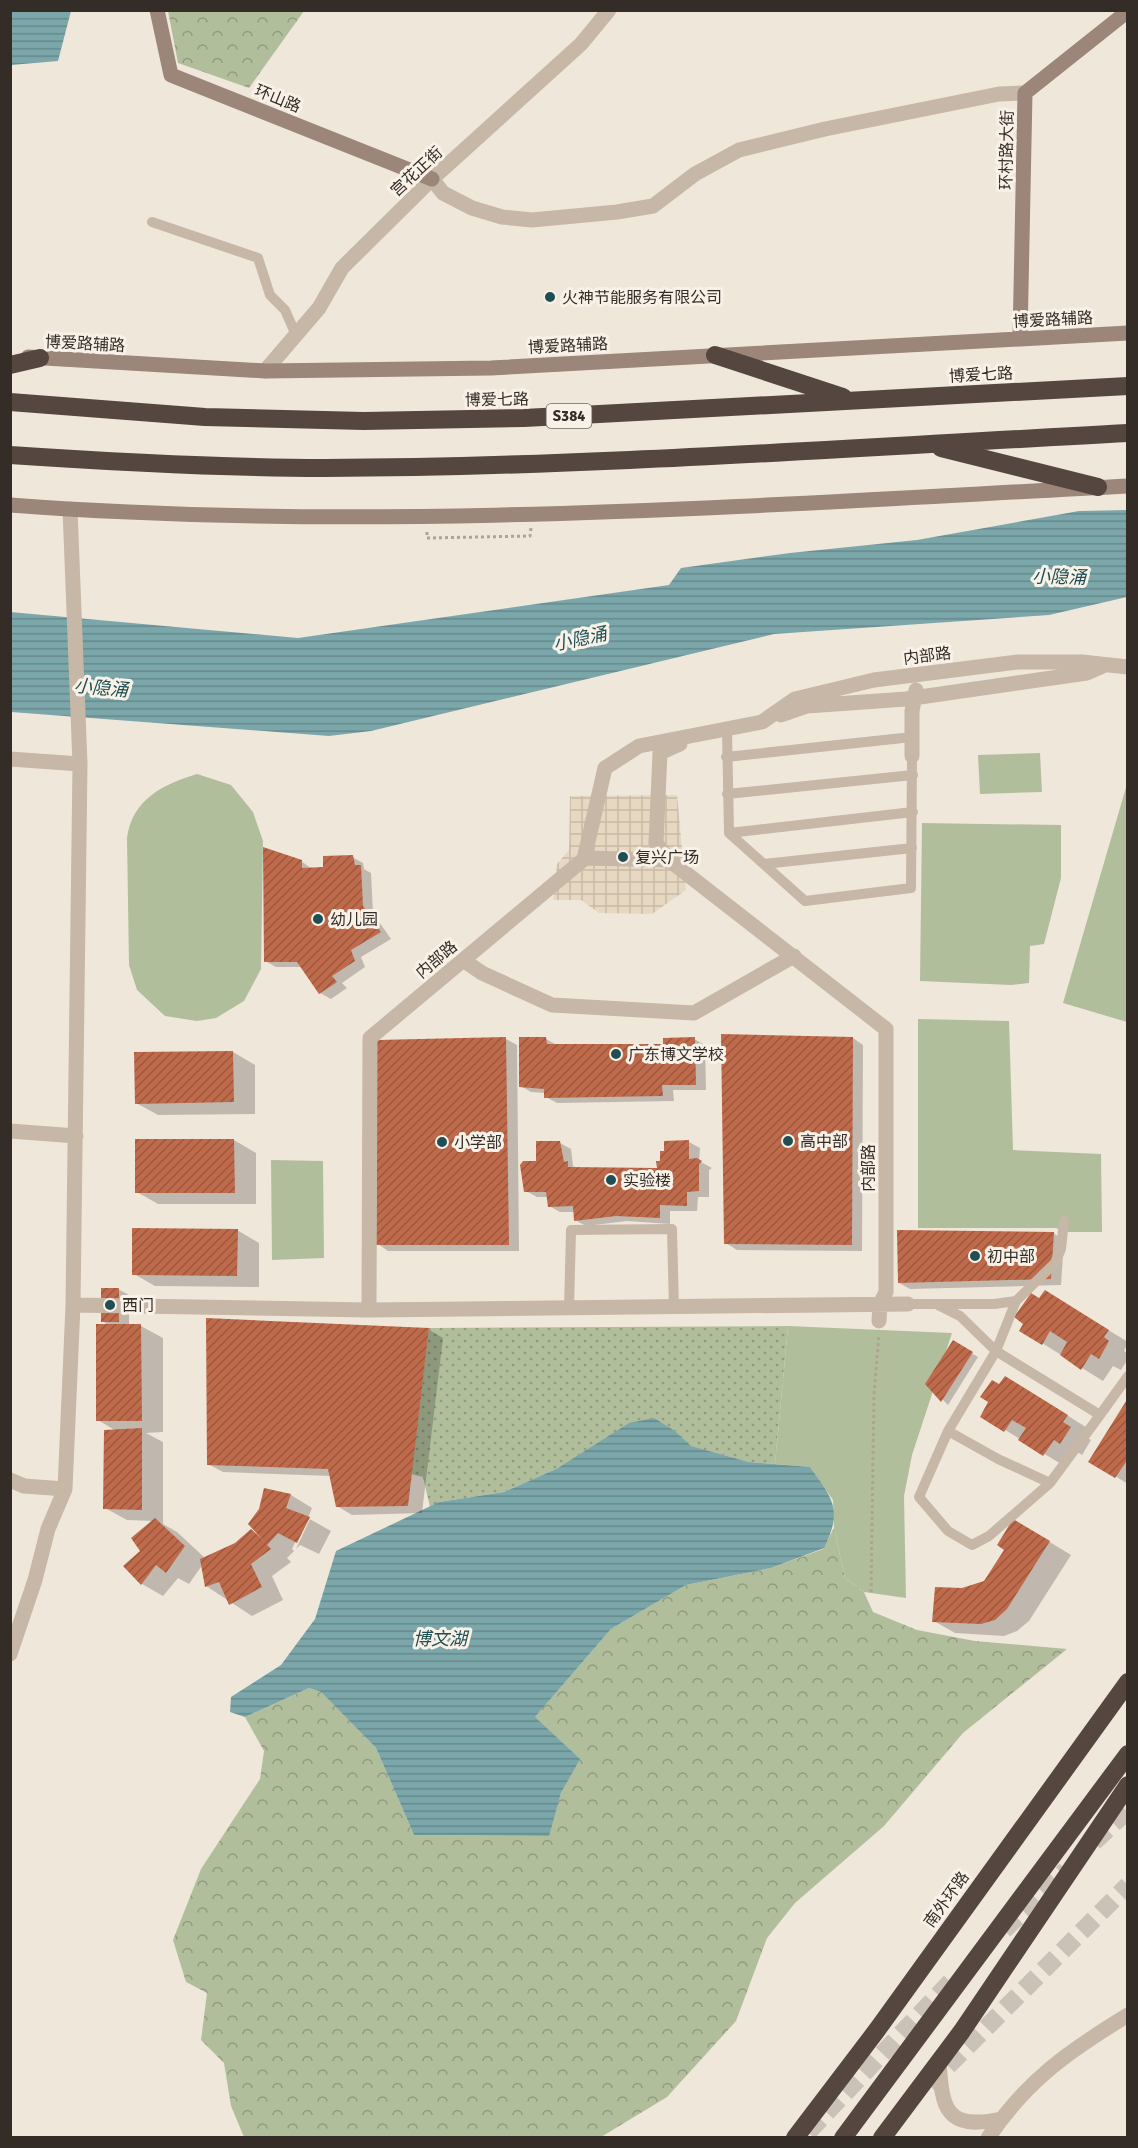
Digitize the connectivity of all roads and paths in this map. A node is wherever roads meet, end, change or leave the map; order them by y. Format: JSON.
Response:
{"nodes":[{"id":1,"x":157,"y":10,"type":"edge"},
{"id":2,"x":609,"y":10,"type":"edge"},
{"id":3,"x":1128,"y":11,"type":"edge"},
{"id":4,"x":1025,"y":93,"type":"junction"},
{"id":5,"x":432,"y":179,"type":"junction"},
{"id":6,"x":152,"y":222,"type":"dead end"},
{"id":7,"x":1128,"y":333,"type":"edge"},
{"id":8,"x":296,"y":335,"type":"junction"},
{"id":9,"x":1020,"y":339,"type":"junction"},
{"id":10,"x":715,"y":355,"type":"junction"},
{"id":11,"x":10,"y":356,"type":"edge"},
{"id":12,"x":40,"y":358,"type":"junction"},
{"id":13,"x":10,"y":365,"type":"edge"},
{"id":14,"x":265,"y":371,"type":"junction"},
{"id":15,"x":1128,"y":386,"type":"edge"},
{"id":16,"x":853,"y":401,"type":"junction"},
{"id":17,"x":10,"y":402,"type":"edge"},
{"id":18,"x":1128,"y":433,"type":"edge"},
{"id":19,"x":922,"y":443,"type":"junction"},
{"id":20,"x":10,"y":455,"type":"edge"},
{"id":21,"x":1128,"y":486,"type":"edge"},
{"id":22,"x":1098,"y":488,"type":"junction"},
{"id":23,"x":10,"y":505,"type":"edge"},
{"id":24,"x":70,"y":509,"type":"junction"},
{"id":25,"x":532,"y":514,"type":"junction"},
{"id":26,"x":427,"y":516,"type":"junction"},
{"id":27,"x":1106,"y":665,"type":"junction"},
{"id":28,"x":1128,"y":667,"type":"edge"},
{"id":29,"x":920,"y":673,"type":"junction"},
{"id":30,"x":914,"y":698,"type":"junction"},
{"id":31,"x":762,"y":722,"type":"junction"},
{"id":32,"x":727,"y":730,"type":"junction"},
{"id":33,"x":700,"y":734,"type":"junction"},
{"id":34,"x":912,"y":737,"type":"junction"},
{"id":35,"x":912,"y":756,"type":"joint"},
{"id":36,"x":79,"y":757,"type":"junction"},
{"id":37,"x":726,"y":757,"type":"junction"},
{"id":38,"x":10,"y":759,"type":"edge"},
{"id":39,"x":914,"y":776,"type":"junction"},
{"id":40,"x":728,"y":794,"type":"junction"},
{"id":41,"x":913,"y":812,"type":"junction"},
{"id":42,"x":729,"y":833,"type":"junction"},
{"id":43,"x":912,"y":848,"type":"junction"},
{"id":44,"x":584,"y":858,"type":"junction"},
{"id":45,"x":669,"y":860,"type":"junction"},
{"id":46,"x":764,"y":864,"type":"junction"},
{"id":47,"x":794,"y":956,"type":"junction"},
{"id":48,"x":463,"y":960,"type":"junction"},
{"id":49,"x":10,"y":1131,"type":"edge"},
{"id":50,"x":76,"y":1136,"type":"junction"},
{"id":51,"x":1064,"y":1221,"type":"dead end"},
{"id":52,"x":1016,"y":1301,"type":"junction"},
{"id":53,"x":880,"y":1304,"type":"junction"},
{"id":54,"x":908,"y":1304,"type":"joint"},
{"id":55,"x":935,"y":1304,"type":"junction"},
{"id":56,"x":73,"y":1305,"type":"junction"},
{"id":57,"x":569,"y":1309,"type":"junction"},
{"id":58,"x":674,"y":1309,"type":"junction"},
{"id":59,"x":369,"y":1310,"type":"junction"},
{"id":60,"x":879,"y":1321,"type":"joint"},
{"id":61,"x":996,"y":1351,"type":"junction"},
{"id":62,"x":1128,"y":1377,"type":"edge"},
{"id":63,"x":1100,"y":1415,"type":"junction"},
{"id":64,"x":948,"y":1431,"type":"junction"},
{"id":65,"x":10,"y":1480,"type":"edge"},
{"id":66,"x":1050,"y":1483,"type":"junction"},
{"id":67,"x":65,"y":1489,"type":"junction"},
{"id":68,"x":871,"y":1592,"type":"dead end"},
{"id":69,"x":10,"y":1654,"type":"edge"},
{"id":70,"x":1128,"y":1682,"type":"edge"},
{"id":71,"x":1128,"y":1754,"type":"edge"},
{"id":72,"x":1128,"y":1785,"type":"edge"},
{"id":73,"x":1128,"y":2015,"type":"edge"},
{"id":74,"x":939,"y":2061,"type":"junction"},
{"id":75,"x":1000,"y":2120,"type":"junction"},
{"id":76,"x":795,"y":2138,"type":"edge"},
{"id":77,"x":843,"y":2138,"type":"edge"},
{"id":78,"x":882,"y":2138,"type":"edge"},
{"id":79,"x":988,"y":2138,"type":"edge"}],
"edges":[{"from":1,"to":5,"type":"street","name":"环山路"},
{"from":2,"to":5,"type":"street","name":"宫花正街"},
{"from":3,"to":4,"type":"street","name":"环村路大街"},
{"from":4,"to":5,"type":"street"},
{"from":4,"to":9,"type":"street","name":"环村路大街"},
{"from":5,"to":8,"type":"street","name":"宫花正街"},
{"from":6,"to":8,"type":"lane"},
{"from":7,"to":9,"type":"street","name":"博爱路辅路"},
{"from":8,"to":14,"type":"street","name":"宫花正街"},
{"from":9,"to":10,"type":"street","name":"博爱路辅路"},
{"from":10,"to":14,"type":"street","name":"博爱路辅路"},
{"from":10,"to":16,"type":"highway"},
{"from":11,"to":12,"type":"street","name":"博爱路辅路"},
{"from":12,"to":13,"type":"highway"},
{"from":12,"to":14,"type":"street","name":"博爱路辅路"},
{"from":15,"to":16,"type":"highway","name":"博爱七路","number":"S384"},
{"from":16,"to":17,"type":"highway","name":"博爱七路","number":"S384"},
{"from":18,"to":19,"type":"highway"},
{"from":19,"to":20,"type":"highway"},
{"from":19,"to":22,"type":"highway"},
{"from":21,"to":22,"type":"street"},
{"from":22,"to":25,"type":"street"},
{"from":23,"to":24,"type":"street"},
{"from":24,"to":26,"type":"street"},
{"from":24,"to":36,"type":"street"},
{"from":25,"to":26,"type":"street"},
{"from":25,"to":26,"type":"path"},
{"from":27,"to":28,"type":"street","name":"内部路"},
{"from":27,"to":29,"type":"street","name":"内部路"},
{"from":27,"to":30,"type":"street","name":"内部路"},
{"from":29,"to":30,"type":"street"},
{"from":29,"to":31,"type":"street","name":"内部路"},
{"from":30,"to":31,"type":"street","name":"内部路"},
{"from":30,"to":34,"type":"street"},
{"from":31,"to":32,"type":"street","name":"内部路"},
{"from":32,"to":33,"type":"street","name":"内部路"},
{"from":32,"to":37,"type":"lane"},
{"from":33,"to":44,"type":"street","name":"内部路"},
{"from":33,"to":45,"type":"street","name":"内部路"},
{"from":34,"to":35,"type":"street"},
{"from":34,"to":37,"type":"lane"},
{"from":35,"to":39,"type":"lane"},
{"from":36,"to":38,"type":"street"},
{"from":36,"to":50,"type":"street"},
{"from":37,"to":40,"type":"lane"},
{"from":39,"to":40,"type":"lane"},
{"from":39,"to":41,"type":"lane"},
{"from":40,"to":42,"type":"lane"},
{"from":41,"to":42,"type":"lane"},
{"from":41,"to":43,"type":"lane"},
{"from":42,"to":46,"type":"lane"},
{"from":43,"to":46,"type":"lane"},
{"from":43,"to":46,"type":"lane"},
{"from":44,"to":45,"type":"street"},
{"from":44,"to":48,"type":"street","name":"内部路"},
{"from":45,"to":47,"type":"street","name":"内部路"},
{"from":47,"to":48,"type":"street"},
{"from":47,"to":53,"type":"street","name":"内部路"},
{"from":48,"to":59,"type":"street","name":"内部路"},
{"from":49,"to":50,"type":"street"},
{"from":50,"to":56,"type":"street"},
{"from":51,"to":52,"type":"lane"},
{"from":52,"to":55,"type":"lane"},
{"from":52,"to":61,"type":"lane"},
{"from":53,"to":54,"type":"street"},
{"from":53,"to":58,"type":"street"},
{"from":53,"to":60,"type":"street","name":"内部路"},
{"from":54,"to":55,"type":"lane"},
{"from":55,"to":61,"type":"lane"},
{"from":56,"to":59,"type":"street"},
{"from":56,"to":67,"type":"street"},
{"from":57,"to":58,"type":"street"},
{"from":57,"to":58,"type":"lane"},
{"from":57,"to":59,"type":"street"},
{"from":60,"to":68,"type":"path"},
{"from":61,"to":63,"type":"lane"},
{"from":61,"to":64,"type":"lane"},
{"from":62,"to":63,"type":"lane"},
{"from":63,"to":66,"type":"lane"},
{"from":64,"to":66,"type":"lane"},
{"from":64,"to":66,"type":"lane"},
{"from":65,"to":67,"type":"street"},
{"from":67,"to":69,"type":"street"},
{"from":70,"to":76,"type":"highway","name":"南外环路"},
{"from":71,"to":77,"type":"highway"},
{"from":72,"to":74,"type":"highway"},
{"from":73,"to":75,"type":"street"},
{"from":74,"to":75,"type":"street"},
{"from":74,"to":78,"type":"highway"},
{"from":75,"to":79,"type":"street"}]}
